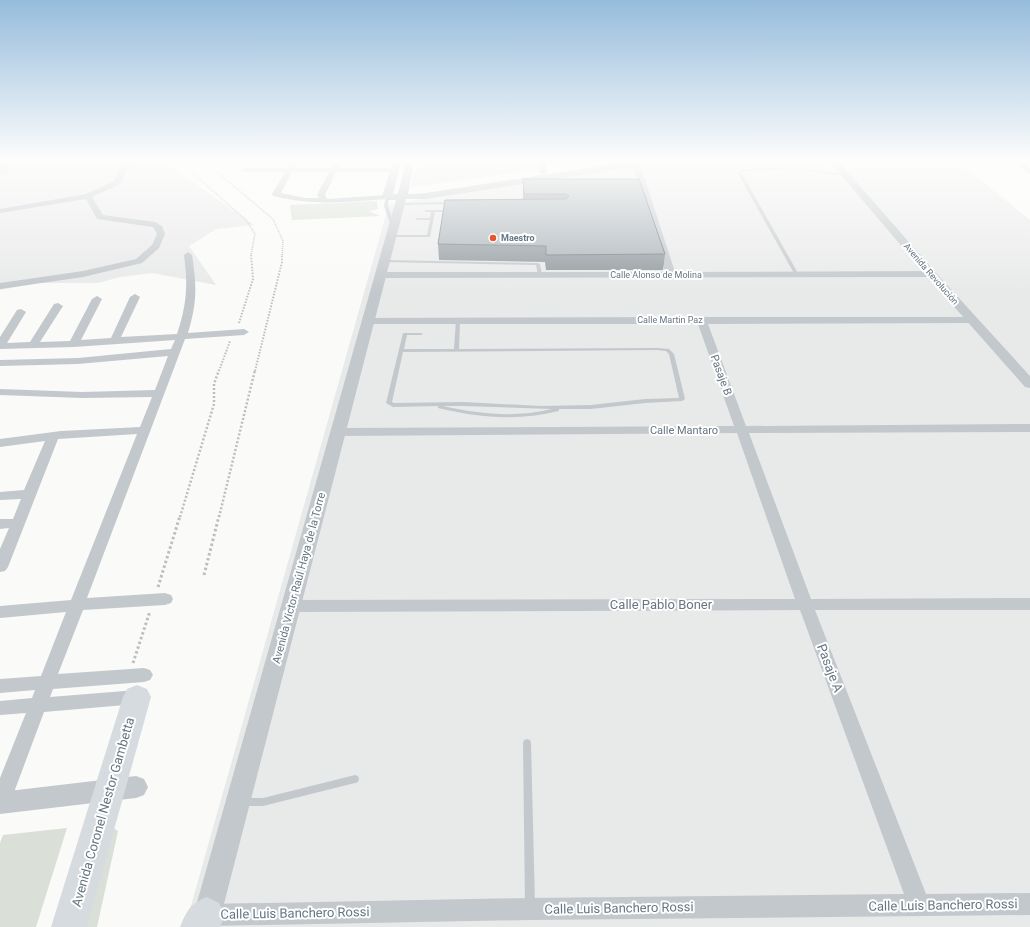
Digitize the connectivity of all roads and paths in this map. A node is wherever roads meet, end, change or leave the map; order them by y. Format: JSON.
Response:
{"nodes":[{"id":1,"x":34,"y":205,"type":"edge"},
{"id":2,"x":93,"y":205,"type":"edge"},
{"id":3,"x":229,"y":205,"type":"edge"},
{"id":4,"x":257,"y":205,"type":"edge"},
{"id":5,"x":386,"y":205,"type":"edge"},
{"id":6,"x":400,"y":205,"type":"edge"},
{"id":7,"x":648,"y":205,"type":"edge"},
{"id":8,"x":758,"y":205,"type":"edge"},
{"id":9,"x":871,"y":205,"type":"edge"},
{"id":10,"x":0,"y":211,"type":"edge"},
{"id":11,"x":426,"y":211,"type":"dead end"},
{"id":12,"x":433,"y":211,"type":"junction"},
{"id":13,"x":457,"y":211,"type":"edge"},
{"id":14,"x":417,"y":219,"type":"dead end"},
{"id":15,"x":432,"y":219,"type":"junction"},
{"id":16,"x":392,"y":232,"type":"junction"},
{"id":17,"x":188,"y":255,"type":"dead end"},
{"id":18,"x":383,"y":268,"type":"junction"},
{"id":19,"x":671,"y":274,"type":"junction"},
{"id":20,"x":797,"y":274,"type":"junction"},
{"id":21,"x":931,"y":274,"type":"junction"},
{"id":22,"x":540,"y":275,"type":"junction"},
{"id":23,"x":0,"y":286,"type":"edge"},
{"id":24,"x":136,"y":297,"type":"dead end"},
{"id":25,"x":97,"y":299,"type":"dead end"},
{"id":26,"x":58,"y":306,"type":"dead end"},
{"id":27,"x":21,"y":312,"type":"dead end"},
{"id":28,"x":701,"y":319,"type":"junction"},
{"id":29,"x":972,"y":320,"type":"junction"},
{"id":30,"x":368,"y":321,"type":"junction"},
{"id":31,"x":458,"y":321,"type":"junction"},
{"id":32,"x":239,"y":332,"type":"junction"},
{"id":33,"x":421,"y":334,"type":"dead end"},
{"id":34,"x":181,"y":336,"type":"junction"},
{"id":35,"x":115,"y":340,"type":"junction"},
{"id":36,"x":74,"y":344,"type":"junction"},
{"id":37,"x":33,"y":345,"type":"junction"},
{"id":38,"x":0,"y":346,"type":"edge"},
{"id":39,"x":456,"y":350,"type":"junction"},
{"id":40,"x":402,"y":351,"type":"junction"},
{"id":41,"x":175,"y":352,"type":"junction"},
{"id":42,"x":0,"y":363,"type":"edge"},
{"id":43,"x":1030,"y":384,"type":"edge"},
{"id":44,"x":0,"y":392,"type":"edge"},
{"id":45,"x":159,"y":393,"type":"junction"},
{"id":46,"x":430,"y":405,"type":"junction"},
{"id":47,"x":566,"y":407,"type":"junction"},
{"id":48,"x":1030,"y":428,"type":"edge"},
{"id":49,"x":145,"y":430,"type":"junction"},
{"id":50,"x":741,"y":430,"type":"junction"},
{"id":51,"x":338,"y":432,"type":"junction"},
{"id":52,"x":53,"y":436,"type":"junction"},
{"id":53,"x":0,"y":443,"type":"edge"},
{"id":54,"x":30,"y":494,"type":"junction"},
{"id":55,"x":0,"y":496,"type":"edge"},
{"id":56,"x":18,"y":523,"type":"junction"},
{"id":57,"x":0,"y":524,"type":"edge"},
{"id":58,"x":1,"y":560,"type":"edge"},
{"id":59,"x":204,"y":575,"type":"dead end"},
{"id":60,"x":159,"y":600,"type":"junction"},
{"id":61,"x":77,"y":604,"type":"junction"},
{"id":62,"x":806,"y":604,"type":"junction"},
{"id":63,"x":1030,"y":604,"type":"edge"},
{"id":64,"x":291,"y":606,"type":"junction"},
{"id":65,"x":0,"y":612,"type":"edge"},
{"id":66,"x":47,"y":681,"type":"junction"},
{"id":67,"x":137,"y":682,"type":"junction"},
{"id":68,"x":0,"y":686,"type":"edge"},
{"id":69,"x":39,"y":704,"type":"junction"},
{"id":70,"x":0,"y":708,"type":"edge"},
{"id":71,"x":527,"y":742,"type":"dead end"},
{"id":72,"x":355,"y":779,"type":"dead end"},
{"id":73,"x":122,"y":788,"type":"junction"},
{"id":74,"x":238,"y":802,"type":"junction"},
{"id":75,"x":0,"y":803,"type":"edge"},
{"id":76,"x":1030,"y":904,"type":"edge"},
{"id":77,"x":919,"y":905,"type":"junction"},
{"id":78,"x":530,"y":909,"type":"junction"},
{"id":79,"x":203,"y":923,"type":"edge"},
{"id":80,"x":69,"y":927,"type":"edge"}],
"edges":[{"from":1,"to":10,"type":"street"},
{"from":2,"to":23,"type":"street"},
{"from":3,"to":32,"type":"path"},
{"from":4,"to":59,"type":"path"},
{"from":5,"to":16,"type":"lane"},
{"from":6,"to":16,"type":"street","name":"Avenida Víctor Raúl Haya de la Torre"},
{"from":7,"to":19,"type":"street"},
{"from":8,"to":20,"type":"lane"},
{"from":9,"to":21,"type":"street","name":"Avenida Revolución"},
{"from":11,"to":12,"type":"lane"},
{"from":12,"to":13,"type":"lane"},
{"from":12,"to":15,"type":"lane"},
{"from":14,"to":15,"type":"lane"},
{"from":15,"to":16,"type":"lane"},
{"from":16,"to":18,"type":"street","name":"Avenida Víctor Raúl Haya de la Torre"},
{"from":17,"to":34,"type":"street"},
{"from":18,"to":22,"type":"street","name":"Calle Alonso de Molina"},
{"from":18,"to":22,"type":"lane"},
{"from":18,"to":30,"type":"street","name":"Avenida Víctor Raúl Haya de la Torre"},
{"from":19,"to":20,"type":"street","name":"Calle Alonso de Molina"},
{"from":19,"to":22,"type":"street","name":"Calle Alonso de Molina"},
{"from":20,"to":21,"type":"street","name":"Calle Alonso de Molina"},
{"from":21,"to":29,"type":"street","name":"Avenida Revolución"},
{"from":24,"to":35,"type":"street"},
{"from":25,"to":36,"type":"street"},
{"from":26,"to":37,"type":"street"},
{"from":27,"to":38,"type":"street"},
{"from":28,"to":29,"type":"street","name":"Calle Martin Paz"},
{"from":28,"to":31,"type":"street","name":"Calle Martin Paz"},
{"from":28,"to":50,"type":"street","name":"Pasaje B"},
{"from":29,"to":43,"type":"street","name":"Avenida Revolución"},
{"from":30,"to":31,"type":"street","name":"Calle Martin Paz"},
{"from":30,"to":51,"type":"street","name":"Avenida Víctor Raúl Haya de la Torre"},
{"from":31,"to":39,"type":"lane"},
{"from":32,"to":34,"type":"street"},
{"from":32,"to":60,"type":"path"},
{"from":33,"to":40,"type":"lane"},
{"from":34,"to":35,"type":"street"},
{"from":34,"to":41,"type":"street"},
{"from":35,"to":36,"type":"street"},
{"from":36,"to":37,"type":"street"},
{"from":37,"to":38,"type":"street"},
{"from":39,"to":40,"type":"lane"},
{"from":39,"to":47,"type":"lane"},
{"from":40,"to":46,"type":"lane"},
{"from":41,"to":42,"type":"street"},
{"from":41,"to":45,"type":"street"},
{"from":44,"to":45,"type":"street"},
{"from":45,"to":49,"type":"street"},
{"from":46,"to":47,"type":"lane"},
{"from":46,"to":47,"type":"lane"},
{"from":48,"to":50,"type":"street","name":"Calle Mantaro"},
{"from":49,"to":52,"type":"street"},
{"from":49,"to":61,"type":"street"},
{"from":50,"to":51,"type":"street","name":"Calle Mantaro"},
{"from":50,"to":62,"type":"street","name":"Pasaje A"},
{"from":51,"to":64,"type":"street","name":"Avenida Víctor Raúl Haya de la Torre"},
{"from":52,"to":53,"type":"street"},
{"from":52,"to":54,"type":"street"},
{"from":54,"to":55,"type":"street"},
{"from":54,"to":56,"type":"street"},
{"from":56,"to":57,"type":"street"},
{"from":56,"to":58,"type":"street"},
{"from":60,"to":61,"type":"street"},
{"from":60,"to":67,"type":"path"},
{"from":61,"to":65,"type":"street"},
{"from":61,"to":66,"type":"street"},
{"from":62,"to":63,"type":"street","name":"Calle Pablo Boner"},
{"from":62,"to":64,"type":"street","name":"Calle Pablo Boner"},
{"from":62,"to":77,"type":"street","name":"Pasaje A"},
{"from":64,"to":74,"type":"street","name":"Avenida Víctor Raúl Haya de la Torre"},
{"from":66,"to":67,"type":"street"},
{"from":66,"to":68,"type":"street"},
{"from":66,"to":69,"type":"street"},
{"from":67,"to":69,"type":"street"},
{"from":67,"to":73,"type":"highway","name":"Avenida Coronel Nestor Gambetta"},
{"from":69,"to":70,"type":"street"},
{"from":69,"to":75,"type":"street"},
{"from":71,"to":78,"type":"lane"},
{"from":72,"to":74,"type":"lane"},
{"from":73,"to":75,"type":"street"},
{"from":73,"to":80,"type":"highway","name":"Avenida Coronel Nestor Gambetta"},
{"from":74,"to":79,"type":"street","name":"Avenida Víctor Raúl Haya de la Torre"},
{"from":76,"to":77,"type":"street","name":"Calle Luis Banchero Rossi"},
{"from":77,"to":78,"type":"street","name":"Calle Luis Banchero Rossi"},
{"from":78,"to":79,"type":"street","name":"Calle Luis Banchero Rossi"}]}
